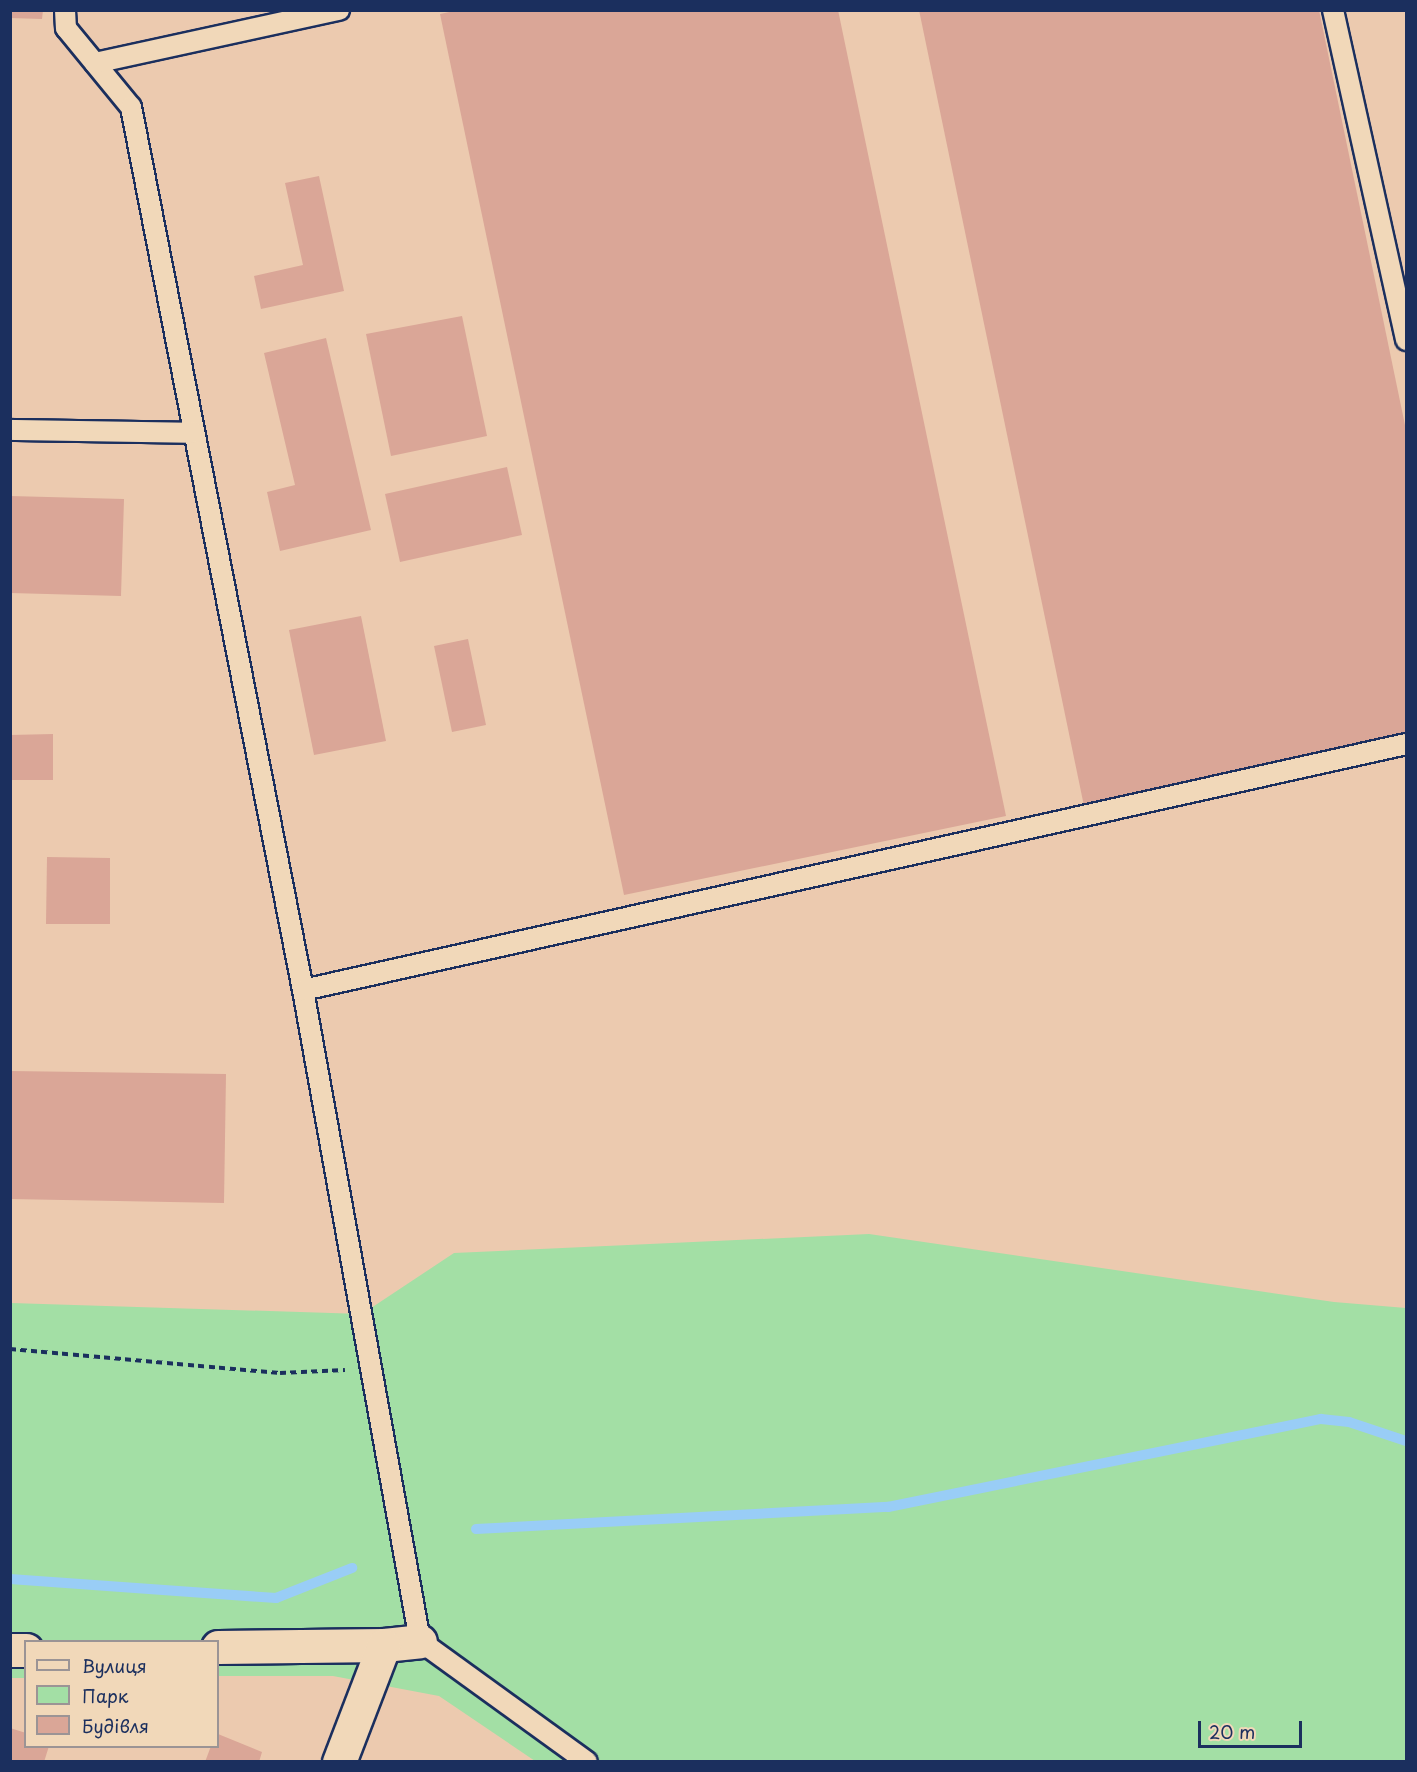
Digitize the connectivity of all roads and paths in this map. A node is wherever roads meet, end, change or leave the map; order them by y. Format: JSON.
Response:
{"nodes":[{"id":1,"x":65,"y":10,"type":"edge"},
{"id":2,"x":339,"y":10,"type":"edge"},
{"id":3,"x":1333,"y":10,"type":"edge"},
{"id":4,"x":95,"y":63,"type":"junction"},
{"id":5,"x":1407,"y":340,"type":"edge"},
{"id":6,"x":10,"y":430,"type":"edge"},
{"id":7,"x":194,"y":433,"type":"junction"},
{"id":8,"x":1407,"y":744,"type":"edge"},
{"id":9,"x":303,"y":990,"type":"junction"},
{"id":10,"x":10,"y":1349,"type":"edge"},
{"id":11,"x":371,"y":1368,"type":"junction"},
{"id":12,"x":420,"y":1641,"type":"junction"},
{"id":13,"x":384,"y":1645,"type":"junction"},
{"id":14,"x":219,"y":1647,"type":"edge"},
{"id":15,"x":339,"y":1761,"type":"edge"},
{"id":16,"x":587,"y":1761,"type":"edge"}],
"edges":[{"from":1,"to":4,"type":"lane"},
{"from":2,"to":4,"type":"lane"},
{"from":3,"to":5,"type":"lane"},
{"from":4,"to":7,"type":"lane"},
{"from":6,"to":7,"type":"lane"},
{"from":7,"to":9,"type":"lane"},
{"from":8,"to":9,"type":"lane"},
{"from":9,"to":11,"type":"lane"},
{"from":10,"to":11,"type":"path"},
{"from":11,"to":12,"type":"lane"},
{"from":12,"to":13,"type":"street"},
{"from":12,"to":16,"type":"lane"},
{"from":13,"to":14,"type":"street"},
{"from":13,"to":15,"type":"street"}]}
